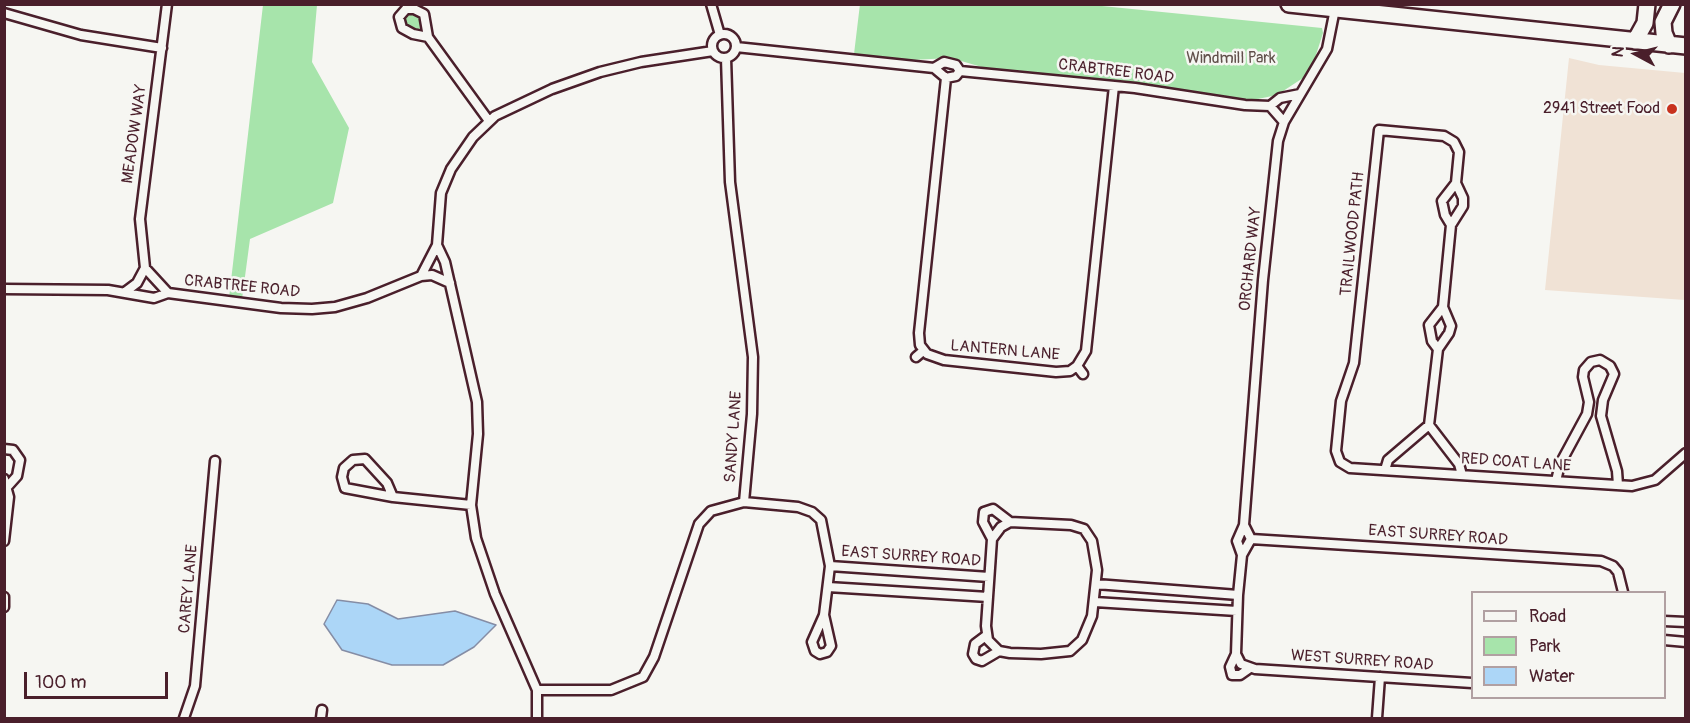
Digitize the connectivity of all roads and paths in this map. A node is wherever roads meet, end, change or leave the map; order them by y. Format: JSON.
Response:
{"nodes":[{"id":1,"x":167,"y":4,"type":"edge"},
{"id":2,"x":711,"y":4,"type":"edge"},
{"id":3,"x":1290,"y":4,"type":"edge"},
{"id":4,"x":1647,"y":4,"type":"edge"},
{"id":5,"x":1672,"y":4,"type":"edge"},
{"id":6,"x":1294,"y":5,"type":"edge"},
{"id":7,"x":1335,"y":7,"type":"edge"},
{"id":8,"x":4,"y":14,"type":"edge"},
{"id":9,"x":720,"y":35,"type":"junction"},
{"id":10,"x":428,"y":37,"type":"dead end"},
{"id":11,"x":1635,"y":41,"type":"junction"},
{"id":12,"x":1669,"y":45,"type":"junction"},
{"id":13,"x":1686,"y":46,"type":"edge"},
{"id":14,"x":736,"y":47,"type":"junction"},
{"id":15,"x":162,"y":48,"type":"junction"},
{"id":16,"x":713,"y":51,"type":"junction"},
{"id":17,"x":726,"y":58,"type":"junction"},
{"id":18,"x":934,"y":68,"type":"junction"},
{"id":19,"x":960,"y":71,"type":"junction"},
{"id":20,"x":946,"y":78,"type":"junction"},
{"id":21,"x":1114,"y":86,"type":"junction"},
{"id":22,"x":1300,"y":94,"type":"junction"},
{"id":23,"x":1270,"y":106,"type":"junction"},
{"id":24,"x":489,"y":121,"type":"junction"},
{"id":25,"x":1284,"y":122,"type":"junction"},
{"id":26,"x":1456,"y":183,"type":"junction"},
{"id":27,"x":1451,"y":225,"type":"junction"},
{"id":28,"x":437,"y":245,"type":"junction"},
{"id":29,"x":145,"y":268,"type":"junction"},
{"id":30,"x":421,"y":276,"type":"junction"},
{"id":31,"x":450,"y":282,"type":"junction"},
{"id":32,"x":4,"y":289,"type":"edge"},
{"id":33,"x":124,"y":292,"type":"junction"},
{"id":34,"x":168,"y":293,"type":"junction"},
{"id":35,"x":1443,"y":307,"type":"junction"},
{"id":36,"x":1438,"y":349,"type":"junction"},
{"id":37,"x":1077,"y":366,"type":"junction"},
{"id":38,"x":1083,"y":374,"type":"dead end"},
{"id":39,"x":1429,"y":425,"type":"junction"},
{"id":40,"x":4,"y":449,"type":"edge"},
{"id":41,"x":1686,"y":453,"type":"edge"},
{"id":42,"x":1337,"y":458,"type":"joint"},
{"id":43,"x":215,"y":460,"type":"dead end"},
{"id":44,"x":1385,"y":470,"type":"junction"},
{"id":45,"x":1462,"y":475,"type":"junction"},
{"id":46,"x":1556,"y":481,"type":"junction"},
{"id":47,"x":6,"y":483,"type":"edge"},
{"id":48,"x":1618,"y":485,"type":"junction"},
{"id":49,"x":393,"y":497,"type":"junction"},
{"id":50,"x":744,"y":502,"type":"junction"},
{"id":51,"x":471,"y":505,"type":"junction"},
{"id":52,"x":1010,"y":522,"type":"junction"},
{"id":53,"x":1244,"y":525,"type":"junction"},
{"id":54,"x":992,"y":539,"type":"junction"},
{"id":55,"x":1251,"y":539,"type":"junction"},
{"id":56,"x":4,"y":542,"type":"edge"},
{"id":57,"x":1242,"y":555,"type":"junction"},
{"id":58,"x":830,"y":566,"type":"junction"},
{"id":59,"x":989,"y":577,"type":"junction"},
{"id":60,"x":828,"y":587,"type":"junction"},
{"id":61,"x":1623,"y":591,"type":"edge"},
{"id":62,"x":988,"y":592,"type":"junction"},
{"id":63,"x":1096,"y":593,"type":"junction"},
{"id":64,"x":1238,"y":595,"type":"junction"},
{"id":65,"x":4,"y":597,"type":"edge"},
{"id":66,"x":4,"y":607,"type":"edge"},
{"id":67,"x":1237,"y":611,"type":"junction"},
{"id":68,"x":824,"y":615,"type":"dead end"},
{"id":69,"x":1666,"y":621,"type":"edge"},
{"id":70,"x":1686,"y":622,"type":"edge"},
{"id":71,"x":987,"y":634,"type":"junction"},
{"id":72,"x":1666,"y":640,"type":"edge"},
{"id":73,"x":1686,"y":642,"type":"edge"},
{"id":74,"x":999,"y":651,"type":"junction"},
{"id":75,"x":1236,"y":654,"type":"junction"},
{"id":76,"x":1241,"y":664,"type":"joint"},
{"id":77,"x":1250,"y":668,"type":"junction"},
{"id":78,"x":1232,"y":675,"type":"joint"},
{"id":79,"x":1380,"y":677,"type":"junction"},
{"id":80,"x":1471,"y":683,"type":"edge"},
{"id":81,"x":537,"y":690,"type":"junction"},
{"id":82,"x":184,"y":718,"type":"edge"},
{"id":83,"x":537,"y":718,"type":"edge"},
{"id":84,"x":1377,"y":718,"type":"edge"}],
"edges":[{"from":1,"to":15,"type":"street","name":"MEADOW WAY"},
{"from":2,"to":9,"type":"street"},
{"from":3,"to":6,"type":"highway"},
{"from":4,"to":11,"type":"highway"},
{"from":5,"to":12,"type":"highway"},
{"from":6,"to":7,"type":"highway"},
{"from":7,"to":11,"type":"highway"},
{"from":7,"to":22,"type":"street","name":"ORCHARD WAY"},
{"from":8,"to":15,"type":"street"},
{"from":9,"to":14,"type":"street"},
{"from":9,"to":16,"type":"street"},
{"from":10,"to":24,"type":"street"},
{"from":11,"to":12,"type":"highway"},
{"from":12,"to":13,"type":"highway"},
{"from":14,"to":17,"type":"street"},
{"from":14,"to":18,"type":"street","name":"CRABTREE ROAD"},
{"from":15,"to":29,"type":"street","name":"MEADOW WAY"},
{"from":16,"to":17,"type":"street"},
{"from":16,"to":24,"type":"street"},
{"from":17,"to":50,"type":"street","name":"SANDY LANE"},
{"from":18,"to":19,"type":"street","name":"CRABTREE ROAD"},
{"from":18,"to":20,"type":"street"},
{"from":19,"to":20,"type":"street"},
{"from":19,"to":21,"type":"street","name":"CRABTREE ROAD"},
{"from":20,"to":37,"type":"street","name":"LANTERN LANE"},
{"from":21,"to":23,"type":"street","name":"CRABTREE ROAD"},
{"from":21,"to":37,"type":"street","name":"LANTERN LANE"},
{"from":22,"to":23,"type":"street","name":"CRABTREE ROAD"},
{"from":22,"to":25,"type":"street","name":"ORCHARD WAY"},
{"from":23,"to":25,"type":"street"},
{"from":24,"to":28,"type":"street"},
{"from":25,"to":53,"type":"street","name":"ORCHARD WAY"},
{"from":26,"to":27,"type":"street","name":"TRAILWOOD PATH"},
{"from":26,"to":27,"type":"street","name":"TRAILWOOD PATH"},
{"from":26,"to":42,"type":"street","name":"TRAILWOOD PATH"},
{"from":27,"to":35,"type":"street","name":"TRAILWOOD PATH"},
{"from":28,"to":30,"type":"street"},
{"from":28,"to":31,"type":"street"},
{"from":29,"to":33,"type":"street"},
{"from":29,"to":34,"type":"street"},
{"from":30,"to":31,"type":"street"},
{"from":30,"to":34,"type":"street","name":"CRABTREE ROAD"},
{"from":31,"to":51,"type":"street"},
{"from":32,"to":33,"type":"street","name":"CRABTREE ROAD"},
{"from":33,"to":34,"type":"street","name":"CRABTREE ROAD"},
{"from":35,"to":36,"type":"street","name":"TRAILWOOD PATH"},
{"from":35,"to":36,"type":"street","name":"TRAILWOOD PATH"},
{"from":36,"to":39,"type":"street","name":"TRAILWOOD PATH"},
{"from":37,"to":38,"type":"street"},
{"from":39,"to":44,"type":"street"},
{"from":39,"to":45,"type":"street"},
{"from":40,"to":47,"type":"street"},
{"from":41,"to":48,"type":"street","name":"RED COAT LANE"},
{"from":42,"to":44,"type":"street","name":"RED COAT LANE"},
{"from":43,"to":82,"type":"street","name":"CAREY LANE"},
{"from":44,"to":45,"type":"street","name":"RED COAT LANE"},
{"from":45,"to":46,"type":"street","name":"RED COAT LANE"},
{"from":46,"to":48,"type":"street","name":"RED COAT LANE"},
{"from":46,"to":48,"type":"street"},
{"from":47,"to":56,"type":"street"},
{"from":49,"to":49,"type":"street"},
{"from":49,"to":51,"type":"street"},
{"from":50,"to":58,"type":"street"},
{"from":50,"to":81,"type":"street","name":"SANDY LANE"},
{"from":51,"to":81,"type":"street"},
{"from":52,"to":54,"type":"street","name":"EAST SURREY ROAD"},
{"from":52,"to":54,"type":"street","name":"EAST SURREY ROAD"},
{"from":52,"to":63,"type":"street","name":"EAST SURREY ROAD"},
{"from":53,"to":55,"type":"street"},
{"from":53,"to":57,"type":"street","name":"ORCHARD WAY"},
{"from":54,"to":59,"type":"street","name":"EAST SURREY ROAD"},
{"from":55,"to":57,"type":"street","name":"ORCHARD WAY"},
{"from":55,"to":61,"type":"street","name":"EAST SURREY ROAD"},
{"from":57,"to":64,"type":"street","name":"ORCHARD WAY"},
{"from":58,"to":59,"type":"street","name":"EAST SURREY ROAD"},
{"from":58,"to":60,"type":"street"},
{"from":59,"to":62,"type":"street","name":"EAST SURREY ROAD"},
{"from":60,"to":62,"type":"street"},
{"from":60,"to":68,"type":"street"},
{"from":62,"to":71,"type":"street"},
{"from":63,"to":64,"type":"street"},
{"from":63,"to":67,"type":"street"},
{"from":63,"to":74,"type":"street"},
{"from":64,"to":67,"type":"street","name":"ORCHARD WAY"},
{"from":65,"to":66,"type":"street"},
{"from":67,"to":75,"type":"street","name":"ORCHARD WAY"},
{"from":69,"to":70,"type":"street"},
{"from":71,"to":74,"type":"street"},
{"from":71,"to":74,"type":"street"},
{"from":72,"to":73,"type":"street"},
{"from":75,"to":76,"type":"street","name":"ORCHARD WAY"},
{"from":75,"to":78,"type":"street","name":"ORCHARD WAY"},
{"from":76,"to":77,"type":"street","name":"WEST SURREY ROAD"},
{"from":77,"to":78,"type":"street","name":"WEST SURREY ROAD"},
{"from":77,"to":79,"type":"street","name":"WEST SURREY ROAD"},
{"from":79,"to":80,"type":"street","name":"WEST SURREY ROAD"},
{"from":79,"to":84,"type":"street"},
{"from":81,"to":83,"type":"street"}]}
